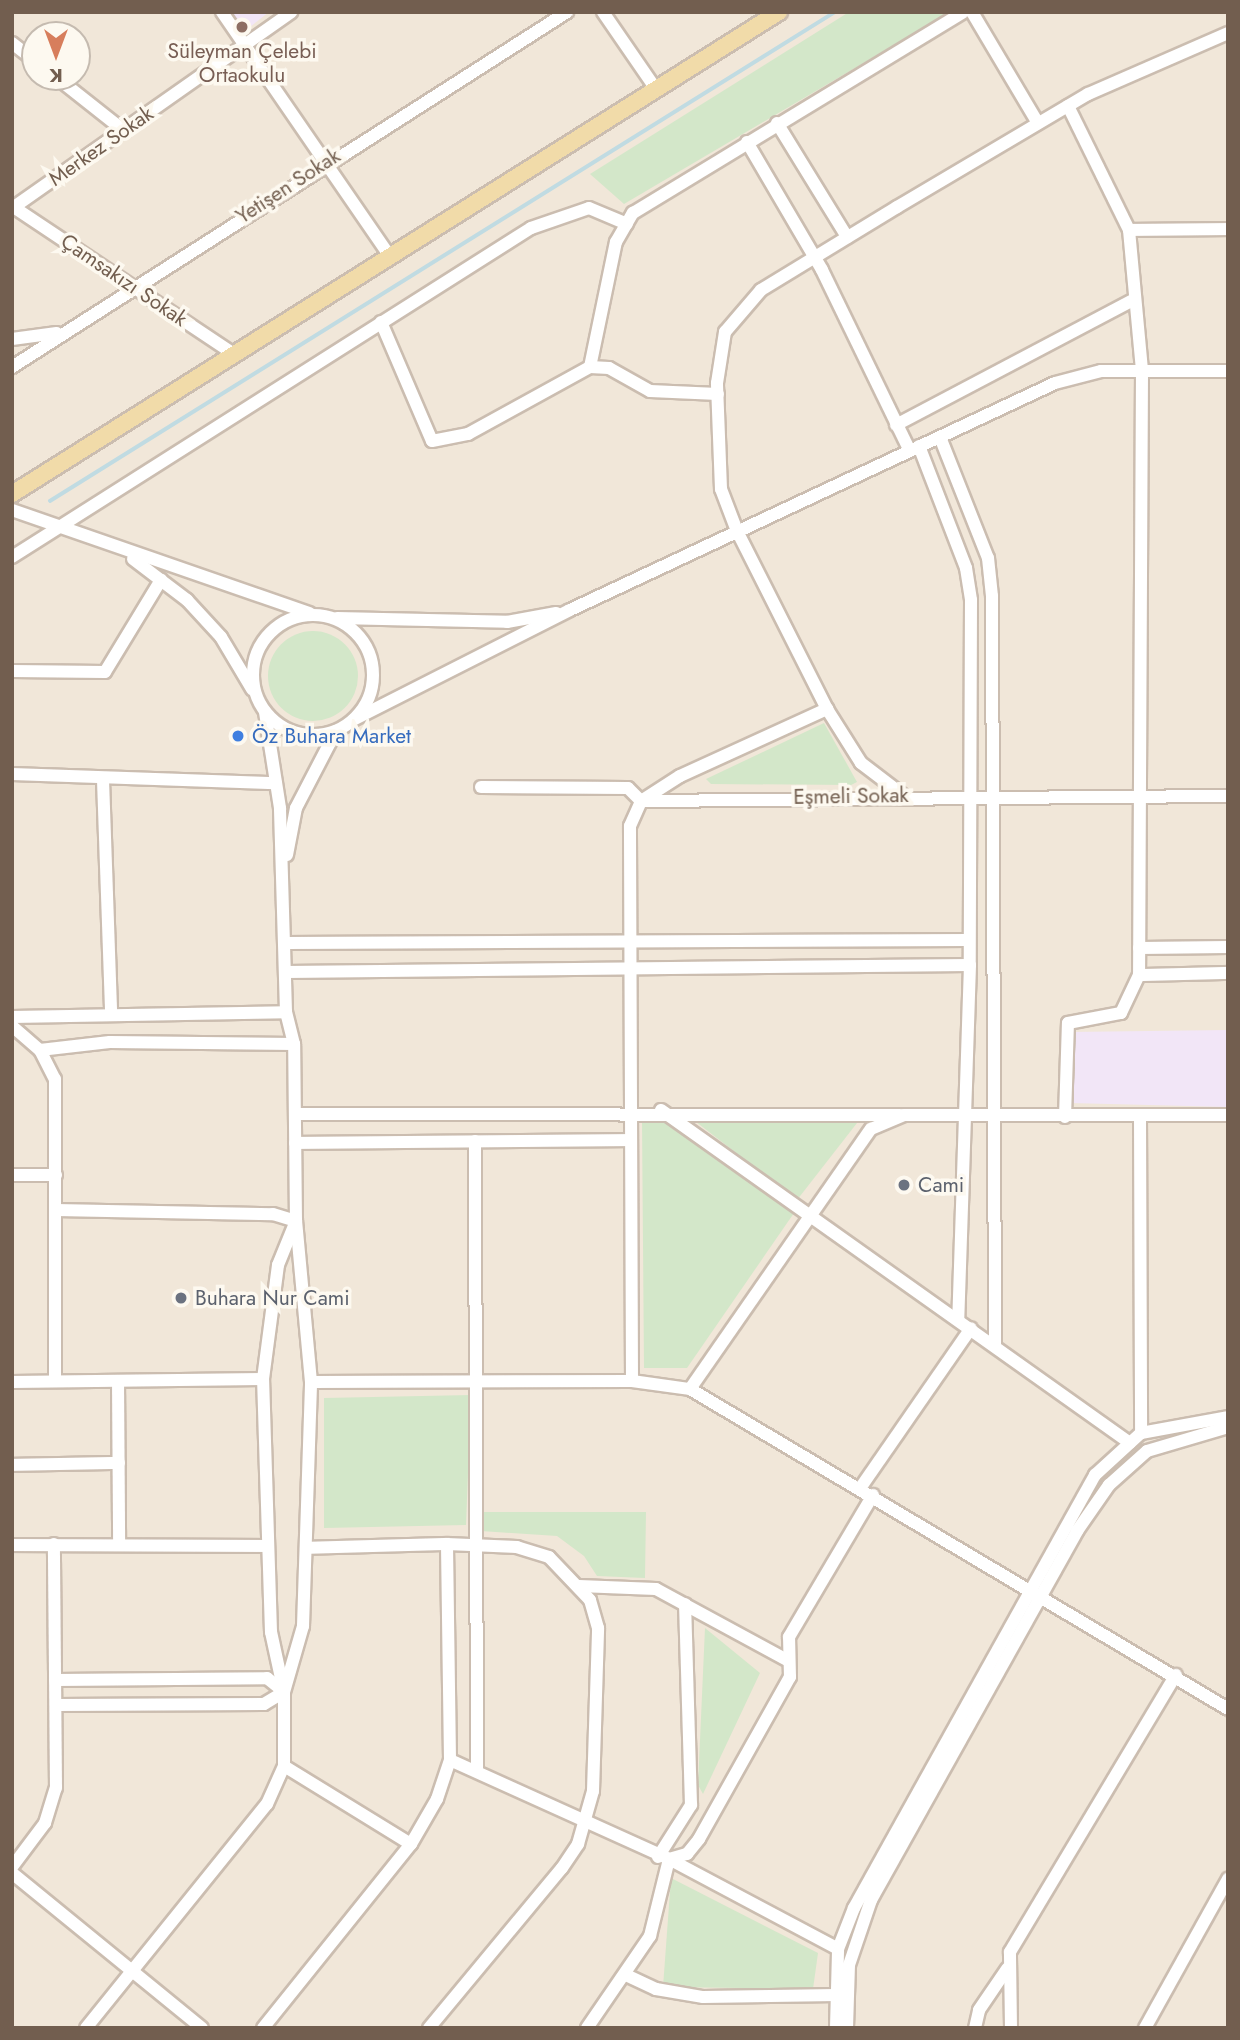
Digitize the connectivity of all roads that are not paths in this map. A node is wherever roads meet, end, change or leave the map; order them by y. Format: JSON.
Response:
{"nodes":[{"id":1,"x":222,"y":12,"type":"edge"},
{"id":2,"x":291,"y":12,"type":"edge"},
{"id":3,"x":567,"y":12,"type":"edge"},
{"id":4,"x":603,"y":12,"type":"edge"},
{"id":5,"x":779,"y":12,"type":"edge"},
{"id":6,"x":963,"y":12,"type":"edge"},
{"id":7,"x":972,"y":12,"type":"edge"},
{"id":8,"x":1228,"y":33,"type":"edge"},
{"id":9,"x":245,"y":45,"type":"junction"},
{"id":10,"x":656,"y":89,"type":"junction"},
{"id":11,"x":74,"y":91,"type":"edge"},
{"id":12,"x":1068,"y":106,"type":"junction"},
{"id":13,"x":777,"y":123,"type":"junction"},
{"id":14,"x":1038,"y":123,"type":"junction"},
{"id":15,"x":123,"y":130,"type":"junction"},
{"id":16,"x":747,"y":142,"type":"junction"},
{"id":17,"x":329,"y":159,"type":"junction"},
{"id":18,"x":13,"y":207,"type":"edge"},
{"id":19,"x":627,"y":224,"type":"junction"},
{"id":20,"x":1228,"y":229,"type":"edge"},
{"id":21,"x":1129,"y":230,"type":"junction"},
{"id":22,"x":847,"y":237,"type":"junction"},
{"id":23,"x":390,"y":256,"type":"junction"},
{"id":24,"x":812,"y":258,"type":"junction"},
{"id":25,"x":135,"y":285,"type":"junction"},
{"id":26,"x":1131,"y":301,"type":"junction"},
{"id":27,"x":380,"y":322,"type":"junction"},
{"id":28,"x":62,"y":333,"type":"junction"},
{"id":29,"x":12,"y":339,"type":"edge"},
{"id":30,"x":235,"y":355,"type":"junction"},
{"id":31,"x":12,"y":367,"type":"edge"},
{"id":32,"x":590,"y":367,"type":"junction"},
{"id":33,"x":1142,"y":371,"type":"junction"},
{"id":34,"x":1228,"y":371,"type":"edge"},
{"id":35,"x":718,"y":394,"type":"junction"},
{"id":36,"x":897,"y":425,"type":"junction"},
{"id":37,"x":940,"y":437,"type":"junction"},
{"id":38,"x":915,"y":448,"type":"junction"},
{"id":39,"x":12,"y":494,"type":"edge"},
{"id":40,"x":12,"y":510,"type":"edge"},
{"id":41,"x":56,"y":525,"type":"junction"},
{"id":42,"x":737,"y":531,"type":"junction"},
{"id":43,"x":122,"y":551,"type":"junction"},
{"id":44,"x":12,"y":557,"type":"edge"},
{"id":45,"x":161,"y":580,"type":"junction"},
{"id":46,"x":570,"y":610,"type":"junction"},
{"id":47,"x":313,"y":614,"type":"junction"},
{"id":48,"x":332,"y":618,"type":"junction"},
{"id":49,"x":12,"y":671,"type":"edge"},
{"id":50,"x":256,"y":695,"type":"junction"},
{"id":51,"x":827,"y":709,"type":"junction"},
{"id":52,"x":265,"y":712,"type":"junction"},
{"id":53,"x":353,"y":720,"type":"junction"},
{"id":54,"x":336,"y":731,"type":"junction"},
{"id":55,"x":12,"y":774,"type":"edge"},
{"id":56,"x":103,"y":780,"type":"junction"},
{"id":57,"x":276,"y":783,"type":"junction"},
{"id":58,"x":481,"y":787,"type":"dead end"},
{"id":59,"x":903,"y":795,"type":"junction"},
{"id":60,"x":967,"y":795,"type":"junction"},
{"id":61,"x":995,"y":795,"type":"junction"},
{"id":62,"x":1138,"y":795,"type":"junction"},
{"id":63,"x":1228,"y":796,"type":"edge"},
{"id":64,"x":640,"y":801,"type":"junction"},
{"id":65,"x":284,"y":872,"type":"junction"},
{"id":66,"x":970,"y":940,"type":"junction"},
{"id":67,"x":286,"y":943,"type":"junction"},
{"id":68,"x":630,"y":943,"type":"junction"},
{"id":69,"x":1228,"y":947,"type":"edge"},
{"id":70,"x":1139,"y":948,"type":"junction"},
{"id":71,"x":630,"y":965,"type":"junction"},
{"id":72,"x":970,"y":965,"type":"junction"},
{"id":73,"x":286,"y":972,"type":"junction"},
{"id":74,"x":1228,"y":973,"type":"edge"},
{"id":75,"x":1139,"y":975,"type":"junction"},
{"id":76,"x":286,"y":1012,"type":"junction"},
{"id":77,"x":111,"y":1013,"type":"junction"},
{"id":78,"x":12,"y":1017,"type":"edge"},
{"id":79,"x":12,"y":1027,"type":"edge"},
{"id":80,"x":295,"y":1044,"type":"junction"},
{"id":81,"x":40,"y":1050,"type":"junction"},
{"id":82,"x":631,"y":1110,"type":"junction"},
{"id":83,"x":660,"y":1110,"type":"junction"},
{"id":84,"x":295,"y":1114,"type":"junction"},
{"id":85,"x":904,"y":1115,"type":"junction"},
{"id":86,"x":1228,"y":1115,"type":"edge"},
{"id":87,"x":965,"y":1116,"type":"junction"},
{"id":88,"x":996,"y":1116,"type":"junction"},
{"id":89,"x":1140,"y":1116,"type":"junction"},
{"id":90,"x":1065,"y":1117,"type":"junction"},
{"id":91,"x":631,"y":1140,"type":"junction"},
{"id":92,"x":475,"y":1141,"type":"junction"},
{"id":93,"x":295,"y":1143,"type":"junction"},
{"id":94,"x":12,"y":1175,"type":"edge"},
{"id":95,"x":56,"y":1175,"type":"junction"},
{"id":96,"x":56,"y":1210,"type":"junction"},
{"id":97,"x":808,"y":1217,"type":"junction"},
{"id":98,"x":296,"y":1221,"type":"junction"},
{"id":99,"x":958,"y":1319,"type":"junction"},
{"id":100,"x":971,"y":1328,"type":"junction"},
{"id":101,"x":995,"y":1344,"type":"junction"},
{"id":102,"x":263,"y":1379,"type":"junction"},
{"id":103,"x":55,"y":1381,"type":"junction"},
{"id":104,"x":118,"y":1381,"type":"junction"},
{"id":105,"x":480,"y":1381,"type":"junction"},
{"id":106,"x":632,"y":1381,"type":"junction"},
{"id":107,"x":12,"y":1382,"type":"edge"},
{"id":108,"x":311,"y":1382,"type":"junction"},
{"id":109,"x":690,"y":1389,"type":"junction"},
{"id":110,"x":1228,"y":1417,"type":"edge"},
{"id":111,"x":1228,"y":1427,"type":"edge"},
{"id":112,"x":1141,"y":1433,"type":"junction"},
{"id":113,"x":1130,"y":1443,"type":"junction"},
{"id":114,"x":118,"y":1463,"type":"junction"},
{"id":115,"x":12,"y":1465,"type":"edge"},
{"id":116,"x":860,"y":1487,"type":"junction"},
{"id":117,"x":873,"y":1494,"type":"junction"},
{"id":118,"x":54,"y":1544,"type":"junction"},
{"id":119,"x":119,"y":1544,"type":"junction"},
{"id":120,"x":447,"y":1544,"type":"junction"},
{"id":121,"x":477,"y":1544,"type":"junction"},
{"id":122,"x":12,"y":1545,"type":"edge"},
{"id":123,"x":267,"y":1546,"type":"junction"},
{"id":124,"x":307,"y":1548,"type":"junction"},
{"id":125,"x":579,"y":1586,"type":"junction"},
{"id":126,"x":1036,"y":1591,"type":"junction"},
{"id":127,"x":685,"y":1604,"type":"junction"},
{"id":128,"x":787,"y":1660,"type":"junction"},
{"id":129,"x":1176,"y":1675,"type":"junction"},
{"id":130,"x":55,"y":1680,"type":"junction"},
{"id":131,"x":284,"y":1692,"type":"junction"},
{"id":132,"x":56,"y":1705,"type":"junction"},
{"id":133,"x":1228,"y":1709,"type":"edge"},
{"id":134,"x":450,"y":1760,"type":"junction"},
{"id":135,"x":284,"y":1766,"type":"junction"},
{"id":136,"x":477,"y":1770,"type":"junction"},
{"id":137,"x":585,"y":1821,"type":"junction"},
{"id":138,"x":411,"y":1844,"type":"junction"},
{"id":139,"x":664,"y":1858,"type":"junction"},
{"id":140,"x":12,"y":1867,"type":"edge"},
{"id":141,"x":12,"y":1873,"type":"edge"},
{"id":142,"x":1228,"y":1879,"type":"edge"},
{"id":143,"x":838,"y":1949,"type":"junction"},
{"id":144,"x":1007,"y":1969,"type":"junction"},
{"id":145,"x":132,"y":1970,"type":"junction"},
{"id":146,"x":626,"y":1975,"type":"junction"},
{"id":147,"x":837,"y":1995,"type":"junction"},
{"id":148,"x":86,"y":2028,"type":"edge"},
{"id":149,"x":202,"y":2028,"type":"edge"},
{"id":150,"x":263,"y":2028,"type":"edge"},
{"id":151,"x":429,"y":2028,"type":"edge"},
{"id":152,"x":587,"y":2028,"type":"edge"},
{"id":153,"x":836,"y":2028,"type":"edge"},
{"id":154,"x":847,"y":2028,"type":"edge"},
{"id":155,"x":975,"y":2028,"type":"edge"},
{"id":156,"x":1011,"y":2028,"type":"edge"},
{"id":157,"x":1145,"y":2028,"type":"edge"}],
"edges":[{"from":1,"to":9,"type":"street"},
{"from":2,"to":9,"type":"street","name":"Merkez Sokak"},
{"from":3,"to":17,"type":"street","name":"Yetişen Sokak"},
{"from":4,"to":10,"type":"street"},
{"from":5,"to":10,"type":"main road"},
{"from":6,"to":13,"type":"street"},
{"from":7,"to":14,"type":"street"},
{"from":8,"to":12,"type":"street"},
{"from":9,"to":15,"type":"street","name":"Merkez Sokak"},
{"from":9,"to":17,"type":"street"},
{"from":10,"to":23,"type":"main road"},
{"from":11,"to":15,"type":"street"},
{"from":12,"to":14,"type":"street"},
{"from":12,"to":21,"type":"street"},
{"from":13,"to":16,"type":"street"},
{"from":13,"to":22,"type":"street"},
{"from":14,"to":22,"type":"street"},
{"from":15,"to":18,"type":"street","name":"Merkez Sokak"},
{"from":16,"to":19,"type":"street"},
{"from":16,"to":24,"type":"street"},
{"from":17,"to":23,"type":"street"},
{"from":17,"to":25,"type":"street","name":"Yetişen Sokak"},
{"from":18,"to":25,"type":"street","name":"Çamsakızı Sokak"},
{"from":19,"to":27,"type":"street"},
{"from":19,"to":32,"type":"street"},
{"from":20,"to":21,"type":"street"},
{"from":21,"to":26,"type":"street"},
{"from":22,"to":24,"type":"street"},
{"from":23,"to":30,"type":"main road"},
{"from":24,"to":35,"type":"street"},
{"from":24,"to":36,"type":"street"},
{"from":25,"to":28,"type":"street","name":"Yetişen Sokak"},
{"from":25,"to":30,"type":"street","name":"Çamsakızı Sokak"},
{"from":26,"to":33,"type":"street"},
{"from":26,"to":36,"type":"street"},
{"from":27,"to":32,"type":"street"},
{"from":27,"to":41,"type":"street"},
{"from":28,"to":29,"type":"street"},
{"from":28,"to":31,"type":"street","name":"Yetişen Sokak"},
{"from":30,"to":39,"type":"main road"},
{"from":32,"to":35,"type":"street"},
{"from":33,"to":34,"type":"street"},
{"from":33,"to":37,"type":"street"},
{"from":33,"to":62,"type":"street"},
{"from":35,"to":42,"type":"street"},
{"from":36,"to":38,"type":"street"},
{"from":37,"to":38,"type":"street"},
{"from":37,"to":61,"type":"street"},
{"from":38,"to":42,"type":"street"},
{"from":38,"to":60,"type":"street"},
{"from":40,"to":41,"type":"street"},
{"from":41,"to":43,"type":"street"},
{"from":41,"to":44,"type":"street"},
{"from":42,"to":46,"type":"street"},
{"from":42,"to":51,"type":"street"},
{"from":43,"to":45,"type":"street"},
{"from":43,"to":47,"type":"street"},
{"from":45,"to":49,"type":"street"},
{"from":45,"to":50,"type":"street"},
{"from":46,"to":48,"type":"street"},
{"from":46,"to":53,"type":"street"},
{"from":47,"to":48,"type":"street"},
{"from":47,"to":50,"type":"street"},
{"from":48,"to":53,"type":"street"},
{"from":50,"to":52,"type":"street"},
{"from":51,"to":59,"type":"street"},
{"from":51,"to":64,"type":"street"},
{"from":52,"to":54,"type":"street"},
{"from":52,"to":57,"type":"street"},
{"from":53,"to":54,"type":"street"},
{"from":54,"to":65,"type":"street"},
{"from":55,"to":56,"type":"street"},
{"from":56,"to":57,"type":"street"},
{"from":56,"to":77,"type":"street"},
{"from":57,"to":65,"type":"street"},
{"from":58,"to":64,"type":"street","name":"Eşmeli Sokak"},
{"from":59,"to":60,"type":"street","name":"Eşmeli Sokak"},
{"from":59,"to":64,"type":"street","name":"Eşmeli Sokak"},
{"from":60,"to":61,"type":"street","name":"Eşmeli Sokak"},
{"from":60,"to":66,"type":"street"},
{"from":61,"to":62,"type":"street","name":"Eşmeli Sokak"},
{"from":61,"to":88,"type":"street"},
{"from":62,"to":63,"type":"street","name":"Eşmeli Sokak"},
{"from":62,"to":70,"type":"street"},
{"from":64,"to":68,"type":"street"},
{"from":65,"to":67,"type":"street"},
{"from":66,"to":68,"type":"street"},
{"from":66,"to":72,"type":"street"},
{"from":67,"to":68,"type":"street"},
{"from":67,"to":73,"type":"street"},
{"from":68,"to":71,"type":"street"},
{"from":69,"to":70,"type":"street"},
{"from":70,"to":75,"type":"street"},
{"from":71,"to":72,"type":"street"},
{"from":71,"to":73,"type":"street"},
{"from":71,"to":82,"type":"street"},
{"from":72,"to":87,"type":"street"},
{"from":73,"to":76,"type":"street"},
{"from":74,"to":75,"type":"street"},
{"from":75,"to":90,"type":"street"},
{"from":76,"to":77,"type":"street"},
{"from":76,"to":80,"type":"street"},
{"from":77,"to":78,"type":"street"},
{"from":79,"to":81,"type":"street"},
{"from":80,"to":81,"type":"street"},
{"from":80,"to":84,"type":"street"},
{"from":81,"to":95,"type":"street"},
{"from":82,"to":83,"type":"street"},
{"from":82,"to":84,"type":"street"},
{"from":82,"to":91,"type":"street"},
{"from":83,"to":85,"type":"street"},
{"from":83,"to":97,"type":"street"},
{"from":84,"to":93,"type":"street"},
{"from":85,"to":87,"type":"street"},
{"from":85,"to":97,"type":"street"},
{"from":86,"to":89,"type":"street"},
{"from":87,"to":88,"type":"street"},
{"from":87,"to":99,"type":"street"},
{"from":88,"to":90,"type":"street"},
{"from":88,"to":101,"type":"street"},
{"from":89,"to":90,"type":"street"},
{"from":89,"to":112,"type":"street"},
{"from":91,"to":92,"type":"street"},
{"from":91,"to":106,"type":"street"},
{"from":92,"to":93,"type":"street"},
{"from":92,"to":105,"type":"street"},
{"from":93,"to":98,"type":"street"},
{"from":94,"to":95,"type":"street"},
{"from":95,"to":96,"type":"street"},
{"from":96,"to":98,"type":"street"},
{"from":96,"to":103,"type":"street"},
{"from":97,"to":99,"type":"street"},
{"from":97,"to":109,"type":"street"},
{"from":98,"to":102,"type":"street"},
{"from":98,"to":108,"type":"street"},
{"from":99,"to":100,"type":"street"},
{"from":100,"to":101,"type":"street"},
{"from":100,"to":116,"type":"street"},
{"from":101,"to":113,"type":"street"},
{"from":102,"to":104,"type":"street"},
{"from":102,"to":123,"type":"street"},
{"from":103,"to":104,"type":"street"},
{"from":103,"to":107,"type":"street"},
{"from":104,"to":114,"type":"street"},
{"from":105,"to":106,"type":"street"},
{"from":105,"to":108,"type":"street"},
{"from":105,"to":121,"type":"street"},
{"from":106,"to":109,"type":"street"},
{"from":108,"to":124,"type":"street"},
{"from":109,"to":116,"type":"street"},
{"from":110,"to":112,"type":"street"},
{"from":111,"to":126,"type":"street"},
{"from":112,"to":113,"type":"street"},
{"from":113,"to":126,"type":"street"},
{"from":114,"to":115,"type":"street"},
{"from":114,"to":119,"type":"street"},
{"from":116,"to":117,"type":"street"},
{"from":117,"to":126,"type":"street"},
{"from":117,"to":128,"type":"street"},
{"from":118,"to":119,"type":"street"},
{"from":118,"to":122,"type":"street"},
{"from":118,"to":130,"type":"street"},
{"from":119,"to":123,"type":"street"},
{"from":120,"to":121,"type":"street"},
{"from":120,"to":124,"type":"street"},
{"from":120,"to":134,"type":"street"},
{"from":121,"to":125,"type":"street"},
{"from":121,"to":136,"type":"street"},
{"from":123,"to":131,"type":"street"},
{"from":124,"to":131,"type":"street"},
{"from":125,"to":127,"type":"street"},
{"from":125,"to":137,"type":"street"},
{"from":126,"to":129,"type":"street"},
{"from":126,"to":143,"type":"street"},
{"from":126,"to":154,"type":"street"},
{"from":127,"to":128,"type":"street"},
{"from":127,"to":139,"type":"street"},
{"from":128,"to":139,"type":"street"},
{"from":129,"to":133,"type":"street"},
{"from":129,"to":144,"type":"street"},
{"from":130,"to":131,"type":"street"},
{"from":130,"to":132,"type":"street"},
{"from":131,"to":132,"type":"street"},
{"from":131,"to":135,"type":"street"},
{"from":132,"to":140,"type":"street"},
{"from":134,"to":136,"type":"street"},
{"from":134,"to":138,"type":"street"},
{"from":135,"to":138,"type":"street"},
{"from":135,"to":145,"type":"street"},
{"from":136,"to":137,"type":"street"},
{"from":137,"to":139,"type":"street"},
{"from":137,"to":151,"type":"street"},
{"from":138,"to":150,"type":"street"},
{"from":139,"to":143,"type":"street"},
{"from":139,"to":146,"type":"street"},
{"from":141,"to":145,"type":"street"},
{"from":142,"to":157,"type":"street"},
{"from":143,"to":147,"type":"street"},
{"from":144,"to":155,"type":"street"},
{"from":144,"to":156,"type":"street"},
{"from":145,"to":148,"type":"street"},
{"from":145,"to":149,"type":"street"},
{"from":146,"to":147,"type":"street"},
{"from":146,"to":152,"type":"street"},
{"from":147,"to":153,"type":"street"}]}
